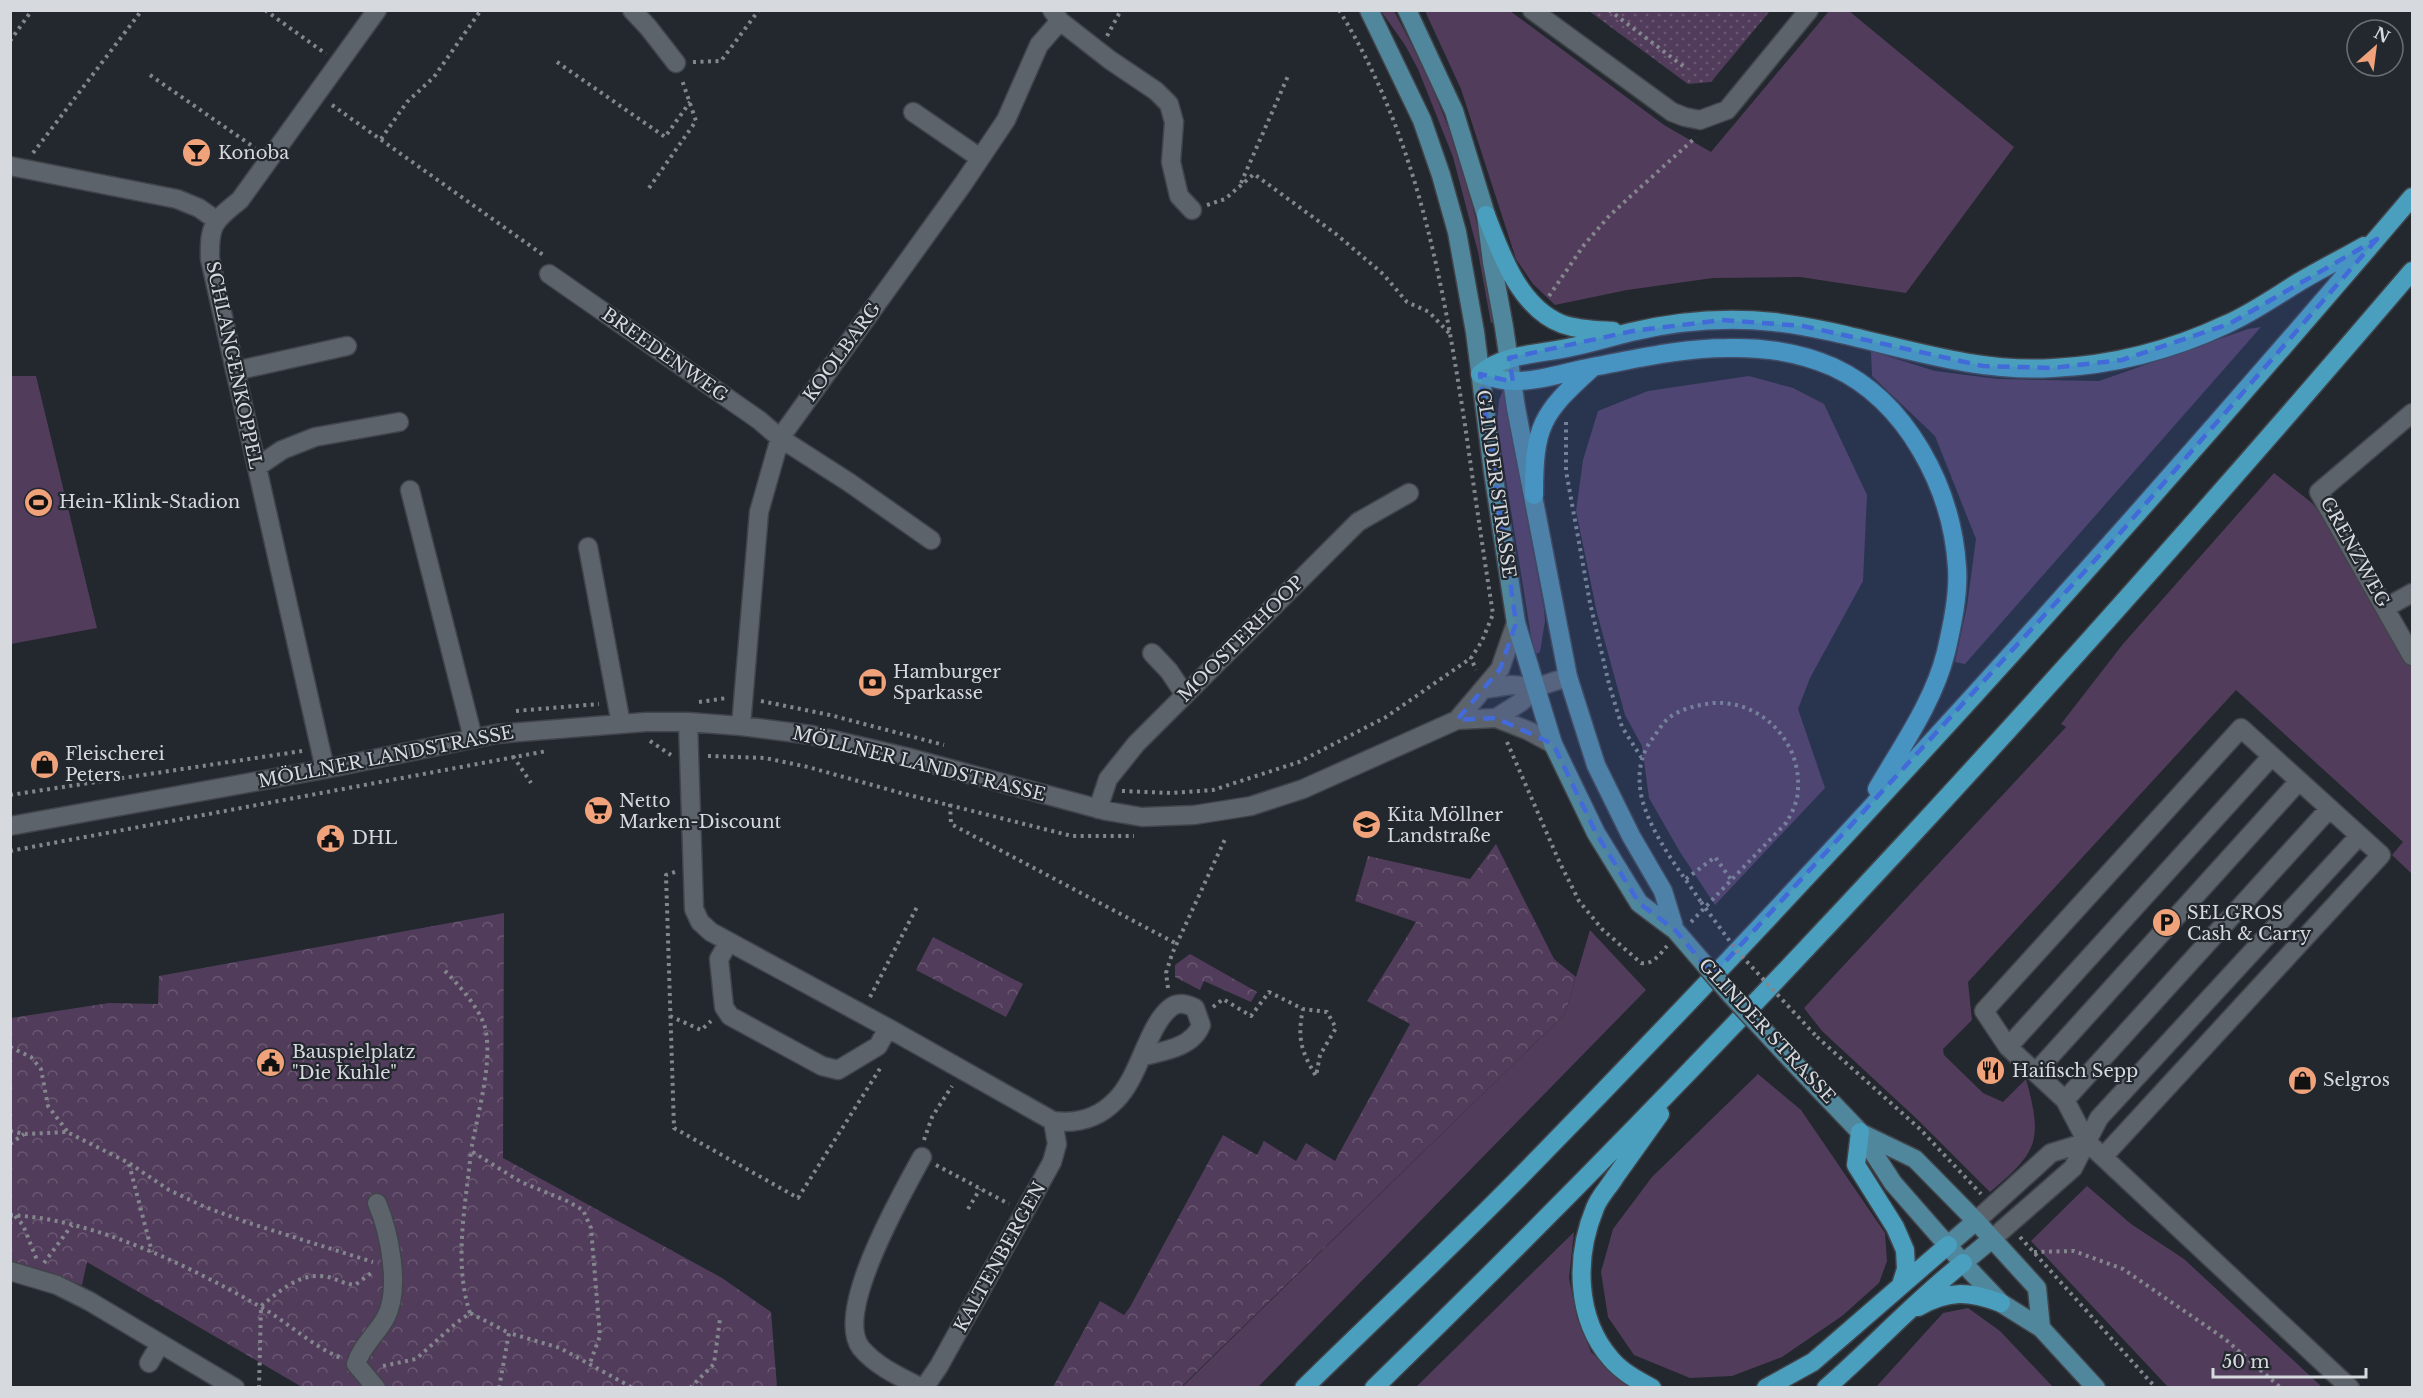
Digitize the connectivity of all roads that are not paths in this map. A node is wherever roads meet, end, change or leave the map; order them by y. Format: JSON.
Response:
{"nodes":[{"id":1,"x":377,"y":10,"type":"edge"},
{"id":2,"x":632,"y":10,"type":"edge"},
{"id":3,"x":1369,"y":10,"type":"edge"},
{"id":4,"x":1407,"y":10,"type":"edge"},
{"id":5,"x":1532,"y":10,"type":"edge"},
{"id":6,"x":1809,"y":10,"type":"edge"},
{"id":7,"x":1056,"y":16,"type":"edge"},
{"id":8,"x":676,"y":63,"type":"road end"},
{"id":9,"x":913,"y":112,"type":"dead end"},
{"id":10,"x":980,"y":158,"type":"junction"},
{"id":11,"x":16,"y":167,"type":"edge"},
{"id":12,"x":2412,"y":197,"type":"edge"},
{"id":13,"x":1192,"y":210,"type":"road end"},
{"id":14,"x":1486,"y":215,"type":"junction"},
{"id":15,"x":216,"y":220,"type":"junction"},
{"id":16,"x":2376,"y":239,"type":"junction"},
{"id":17,"x":2412,"y":271,"type":"edge"},
{"id":18,"x":549,"y":274,"type":"road end"},
{"id":19,"x":1633,"y":331,"type":"junction"},
{"id":20,"x":347,"y":346,"type":"dead end"},
{"id":21,"x":1509,"y":358,"type":"junction"},
{"id":22,"x":1593,"y":367,"type":"junction"},
{"id":23,"x":235,"y":371,"type":"junction"},
{"id":24,"x":1480,"y":374,"type":"junction"},
{"id":25,"x":1512,"y":381,"type":"junction"},
{"id":26,"x":2412,"y":413,"type":"edge"},
{"id":27,"x":399,"y":422,"type":"dead end"},
{"id":28,"x":780,"y":438,"type":"junction"},
{"id":29,"x":257,"y":467,"type":"junction"},
{"id":30,"x":411,"y":490,"type":"dead end"},
{"id":31,"x":1409,"y":493,"type":"dead end"},
{"id":32,"x":1534,"y":495,"type":"junction"},
{"id":33,"x":931,"y":540,"type":"dead end"},
{"id":34,"x":588,"y":547,"type":"dead end"},
{"id":35,"x":2412,"y":593,"type":"edge"},
{"id":36,"x":2385,"y":608,"type":"junction"},
{"id":37,"x":453,"y":611,"type":"dead end"},
{"id":38,"x":1516,"y":623,"type":"junction"},
{"id":39,"x":1152,"y":653,"type":"dead end"},
{"id":40,"x":2412,"y":653,"type":"edge"},
{"id":41,"x":1568,"y":677,"type":"junction"},
{"id":42,"x":1482,"y":684,"type":"junction"},
{"id":43,"x":1537,"y":687,"type":"junction"},
{"id":44,"x":1185,"y":695,"type":"junction"},
{"id":45,"x":1496,"y":718,"type":"junction"},
{"id":46,"x":1457,"y":720,"type":"junction"},
{"id":47,"x":688,"y":722,"type":"junction"},
{"id":48,"x":621,"y":724,"type":"junction"},
{"id":49,"x":741,"y":726,"type":"junction"},
{"id":50,"x":478,"y":737,"type":"junction"},
{"id":51,"x":1553,"y":744,"type":"junction"},
{"id":52,"x":2272,"y":756,"type":"junction"},
{"id":53,"x":325,"y":769,"type":"junction"},
{"id":54,"x":2300,"y":781,"type":"junction"},
{"id":55,"x":1098,"y":809,"type":"junction"},
{"id":56,"x":2329,"y":809,"type":"junction"},
{"id":57,"x":1859,"y":819,"type":"junction"},
{"id":58,"x":10,"y":826,"type":"edge"},
{"id":59,"x":2359,"y":836,"type":"junction"},
{"id":60,"x":1675,"y":930,"type":"junction"},
{"id":61,"x":728,"y":943,"type":"junction"},
{"id":62,"x":888,"y":1028,"type":"junction"},
{"id":63,"x":2008,"y":1047,"type":"junction"},
{"id":64,"x":1144,"y":1056,"type":"junction"},
{"id":65,"x":1693,"y":1068,"type":"junction"},
{"id":66,"x":2036,"y":1072,"type":"junction"},
{"id":67,"x":2066,"y":1100,"type":"junction"},
{"id":68,"x":1053,"y":1121,"type":"junction"},
{"id":69,"x":1860,"y":1132,"type":"junction"},
{"id":70,"x":2087,"y":1142,"type":"junction"},
{"id":71,"x":922,"y":1157,"type":"road end"},
{"id":72,"x":2103,"y":1157,"type":"junction"},
{"id":73,"x":377,"y":1203,"type":"dead end"},
{"id":74,"x":1976,"y":1221,"type":"junction"},
{"id":75,"x":1992,"y":1239,"type":"junction"},
{"id":76,"x":1948,"y":1245,"type":"junction"},
{"id":77,"x":1963,"y":1263,"type":"junction"},
{"id":78,"x":10,"y":1271,"type":"edge"},
{"id":79,"x":1901,"y":1285,"type":"junction"},
{"id":80,"x":2001,"y":1303,"type":"junction"},
{"id":81,"x":1909,"y":1312,"type":"junction"},
{"id":82,"x":2042,"y":1328,"type":"junction"},
{"id":83,"x":160,"y":1344,"type":"junction"},
{"id":84,"x":149,"y":1363,"type":"dead end"},
{"id":85,"x":236,"y":1388,"type":"edge"},
{"id":86,"x":376,"y":1388,"type":"edge"},
{"id":87,"x":923,"y":1388,"type":"edge"},
{"id":88,"x":1304,"y":1388,"type":"edge"},
{"id":89,"x":1374,"y":1388,"type":"edge"},
{"id":90,"x":1652,"y":1388,"type":"edge"},
{"id":91,"x":1766,"y":1388,"type":"edge"},
{"id":92,"x":1826,"y":1388,"type":"edge"},
{"id":93,"x":2096,"y":1388,"type":"edge"},
{"id":94,"x":2350,"y":1388,"type":"edge"}],
"edges":[{"from":1,"to":15,"type":"street"},
{"from":2,"to":8,"type":"street"},
{"from":3,"to":24,"type":"main road","name":"GLINDER STRASSE"},
{"from":4,"to":14,"type":"main road","name":"GLINDER STRASSE"},
{"from":5,"to":6,"type":"street"},
{"from":7,"to":10,"type":"street","name":"KOOLBARG"},
{"from":7,"to":13,"type":"street","name":"KOOLBARG"},
{"from":9,"to":10,"type":"street"},
{"from":10,"to":28,"type":"street","name":"KOOLBARG"},
{"from":11,"to":15,"type":"street"},
{"from":12,"to":16,"type":"highway"},
{"from":14,"to":19,"type":"highway"},
{"from":14,"to":21,"type":"main road","name":"GLINDER STRASSE"},
{"from":15,"to":23,"type":"street","name":"SCHLANGENKOPPEL"},
{"from":16,"to":19,"type":"highway"},
{"from":16,"to":57,"type":"highway"},
{"from":17,"to":65,"type":"highway"},
{"from":18,"to":28,"type":"street","name":"BREEDENWEG"},
{"from":19,"to":21,"type":"highway"},
{"from":20,"to":23,"type":"street"},
{"from":21,"to":24,"type":"highway"},
{"from":21,"to":25,"type":"main road","name":"GLINDER STRASSE"},
{"from":22,"to":25,"type":"highway"},
{"from":22,"to":32,"type":"highway"},
{"from":22,"to":57,"type":"highway"},
{"from":23,"to":29,"type":"street","name":"SCHLANGENKOPPEL"},
{"from":24,"to":25,"type":"highway"},
{"from":24,"to":38,"type":"main road","name":"GLINDER STRASSE"},
{"from":25,"to":32,"type":"main road","name":"GLINDER STRASSE"},
{"from":26,"to":36,"type":"street","name":"GRENZWEG"},
{"from":27,"to":29,"type":"street"},
{"from":28,"to":33,"type":"street","name":"BREEDENWEG"},
{"from":28,"to":49,"type":"street","name":"KOOLBARG"},
{"from":29,"to":53,"type":"street","name":"SCHLANGENKOPPEL"},
{"from":30,"to":50,"type":"street"},
{"from":31,"to":44,"type":"street","name":"MOOSTERHOOP"},
{"from":32,"to":41,"type":"main road","name":"GLINDER STRASSE"},
{"from":34,"to":48,"type":"street"},
{"from":35,"to":36,"type":"street"},
{"from":36,"to":40,"type":"street","name":"GRENZWEG"},
{"from":37,"to":50,"type":"street"},
{"from":38,"to":42,"type":"street","name":"MÖLLNER LANDSTRASSE"},
{"from":38,"to":43,"type":"main road","name":"GLINDER STRASSE"},
{"from":39,"to":44,"type":"street"},
{"from":41,"to":43,"type":"street","name":"MÖLLNER LANDSTRASSE"},
{"from":41,"to":60,"type":"main road","name":"GLINDER STRASSE"},
{"from":42,"to":43,"type":"street","name":"MÖLLNER LANDSTRASSE"},
{"from":42,"to":46,"type":"street","name":"MÖLLNER LANDSTRASSE"},
{"from":43,"to":45,"type":"street","name":"MÖLLNER LANDSTRASSE"},
{"from":43,"to":51,"type":"main road","name":"GLINDER STRASSE"},
{"from":44,"to":55,"type":"street","name":"MOOSTERHOOP"},
{"from":45,"to":46,"type":"street","name":"MÖLLNER LANDSTRASSE"},
{"from":45,"to":51,"type":"street","name":"MÖLLNER LANDSTRASSE"},
{"from":46,"to":55,"type":"street","name":"MÖLLNER LANDSTRASSE"},
{"from":47,"to":48,"type":"street","name":"MÖLLNER LANDSTRASSE"},
{"from":47,"to":49,"type":"street","name":"MÖLLNER LANDSTRASSE"},
{"from":47,"to":61,"type":"street"},
{"from":48,"to":50,"type":"street","name":"MÖLLNER LANDSTRASSE"},
{"from":49,"to":55,"type":"street","name":"MÖLLNER LANDSTRASSE"},
{"from":50,"to":53,"type":"street","name":"MÖLLNER LANDSTRASSE"},
{"from":51,"to":60,"type":"main road","name":"GLINDER STRASSE"},
{"from":52,"to":54,"type":"street"},
{"from":52,"to":63,"type":"street"},
{"from":52,"to":63,"type":"street"},
{"from":53,"to":58,"type":"street","name":"MÖLLNER LANDSTRASSE"},
{"from":54,"to":56,"type":"street"},
{"from":54,"to":66,"type":"street"},
{"from":56,"to":59,"type":"street"},
{"from":56,"to":67,"type":"street"},
{"from":57,"to":88,"type":"highway"},
{"from":59,"to":70,"type":"street"},
{"from":59,"to":72,"type":"street"},
{"from":60,"to":69,"type":"main road","name":"GLINDER STRASSE","bridge":true},
{"from":61,"to":62,"type":"street"},
{"from":61,"to":62,"type":"street"},
{"from":62,"to":68,"type":"street"},
{"from":63,"to":66,"type":"street"},
{"from":64,"to":64,"type":"street"},
{"from":64,"to":68,"type":"street"},
{"from":65,"to":89,"type":"highway"},
{"from":65,"to":90,"type":"highway"},
{"from":66,"to":67,"type":"street"},
{"from":67,"to":70,"type":"street"},
{"from":68,"to":87,"type":"street","name":"KALTENBERGEN"},
{"from":69,"to":74,"type":"main road","name":"GLINDER STRASSE"},
{"from":69,"to":76,"type":"main road","name":"GLINDER STRASSE"},
{"from":69,"to":79,"type":"highway"},
{"from":70,"to":72,"type":"street"},
{"from":70,"to":74,"type":"street"},
{"from":70,"to":75,"type":"street"},
{"from":71,"to":87,"type":"street"},
{"from":72,"to":94,"type":"street"},
{"from":73,"to":86,"type":"street"},
{"from":74,"to":75,"type":"main road","name":"GLINDER STRASSE"},
{"from":74,"to":76,"type":"main road"},
{"from":75,"to":77,"type":"main road"},
{"from":75,"to":82,"type":"main road","name":"GLINDER STRASSE"},
{"from":76,"to":77,"type":"main road","name":"GLINDER STRASSE"},
{"from":76,"to":79,"type":"highway"},
{"from":77,"to":80,"type":"main road","name":"GLINDER STRASSE"},
{"from":77,"to":81,"type":"highway"},
{"from":78,"to":83,"type":"street"},
{"from":79,"to":91,"type":"highway"},
{"from":80,"to":81,"type":"highway"},
{"from":80,"to":82,"type":"main road","name":"GLINDER STRASSE"},
{"from":81,"to":92,"type":"highway"},
{"from":82,"to":93,"type":"main road","name":"GLINDER STRASSE"},
{"from":83,"to":84,"type":"street"},
{"from":83,"to":85,"type":"street"}]}
